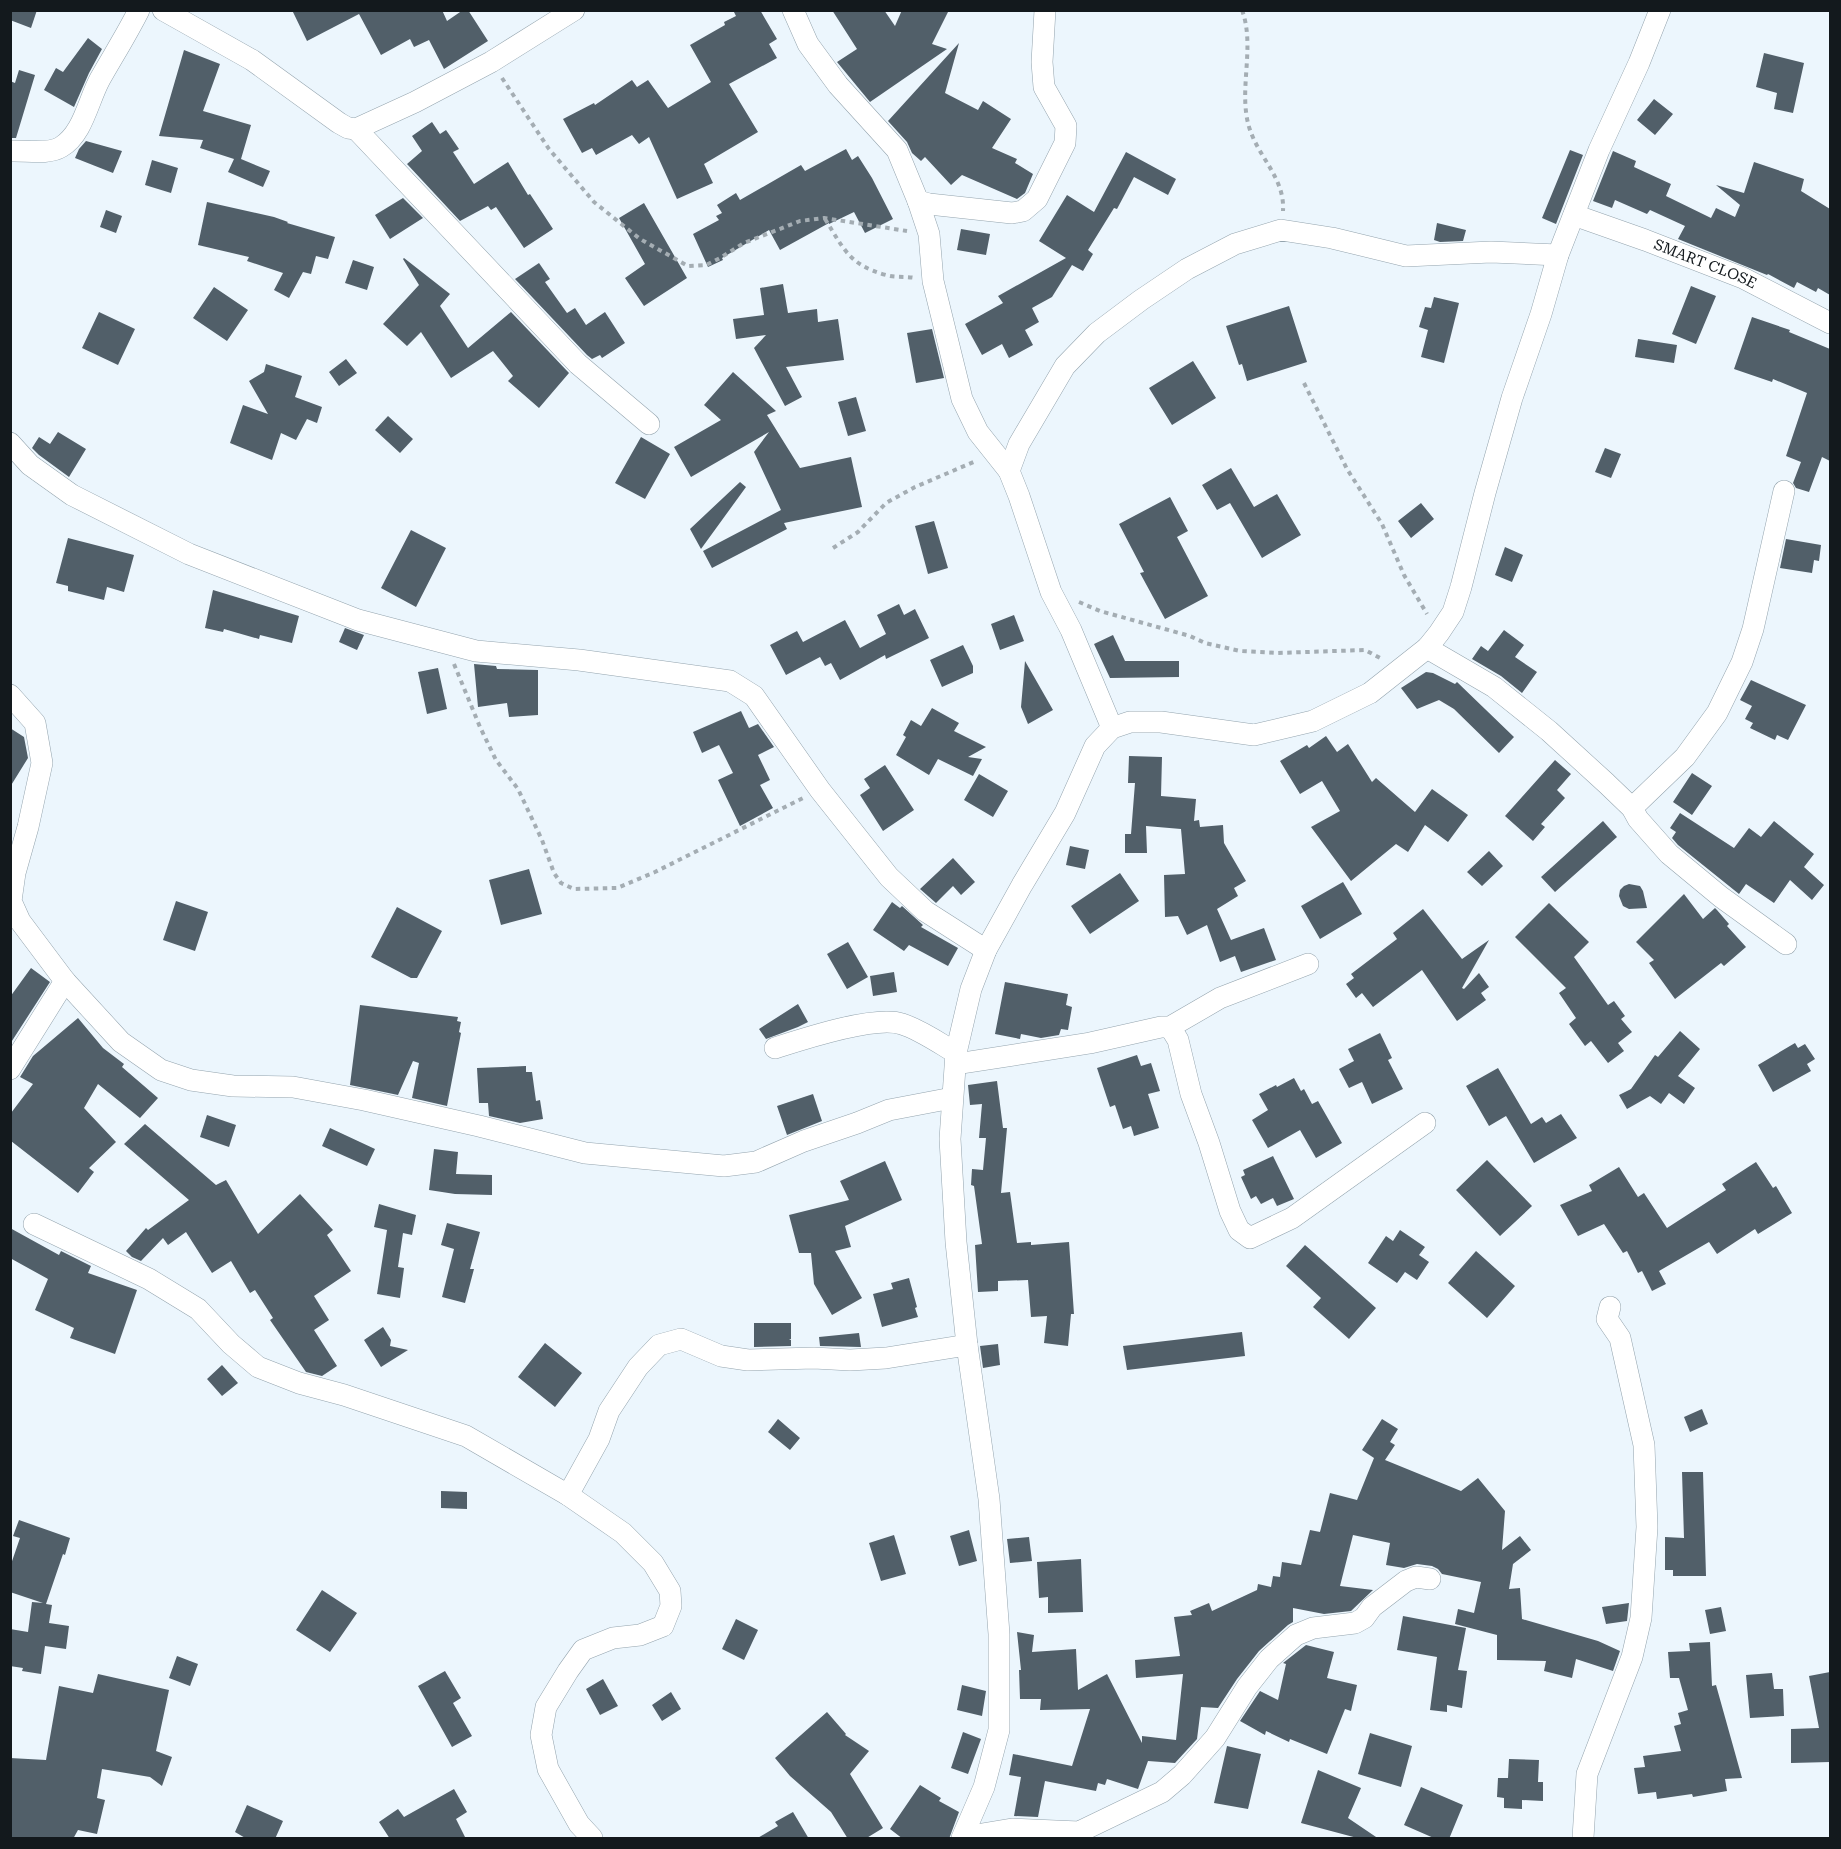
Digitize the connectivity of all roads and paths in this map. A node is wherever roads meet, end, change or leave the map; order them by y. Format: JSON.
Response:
{"nodes":[{"id":1,"x":139,"y":10,"type":"edge"},
{"id":2,"x":163,"y":10,"type":"edge"},
{"id":3,"x":574,"y":10,"type":"edge"},
{"id":4,"x":793,"y":10,"type":"edge"},
{"id":5,"x":1045,"y":10,"type":"edge"},
{"id":6,"x":1242,"y":10,"type":"edge"},
{"id":7,"x":1660,"y":10,"type":"edge"},
{"id":8,"x":491,"y":62,"type":"junction"},
{"id":9,"x":356,"y":129,"type":"junction"},
{"id":10,"x":10,"y":151,"type":"edge"},
{"id":11,"x":918,"y":201,"type":"junction"},
{"id":12,"x":1574,"y":215,"type":"junction"},
{"id":13,"x":824,"y":218,"type":"junction"},
{"id":14,"x":1281,"y":230,"type":"junction"},
{"id":15,"x":929,"y":234,"type":"junction"},
{"id":16,"x":1558,"y":255,"type":"junction"},
{"id":17,"x":933,"y":281,"type":"junction"},
{"id":18,"x":1830,"y":323,"type":"edge"},
{"id":19,"x":1304,"y":383,"type":"dead end"},
{"id":20,"x":649,"y":424,"type":"dead end"},
{"id":21,"x":10,"y":443,"type":"edge"},
{"id":22,"x":993,"y":453,"type":"junction"},
{"id":23,"x":1009,"y":471,"type":"junction"},
{"id":24,"x":1784,"y":491,"type":"dead end"},
{"id":25,"x":833,"y":548,"type":"dead end"},
{"id":26,"x":1051,"y":592,"type":"junction"},
{"id":27,"x":1433,"y":640,"type":"junction"},
{"id":28,"x":446,"y":643,"type":"junction"},
{"id":29,"x":1401,"y":670,"type":"junction"},
{"id":30,"x":10,"y":695,"type":"edge"},
{"id":31,"x":1112,"y":728,"type":"junction"},
{"id":32,"x":820,"y":790,"type":"junction"},
{"id":33,"x":1632,"y":808,"type":"junction"},
{"id":34,"x":1786,"y":944,"type":"dead end"},
{"id":35,"x":986,"y":950,"type":"junction"},
{"id":36,"x":1308,"y":964,"type":"dead end"},
{"id":37,"x":65,"y":981,"type":"junction"},
{"id":38,"x":1170,"y":1028,"type":"junction"},
{"id":39,"x":775,"y":1048,"type":"dead end"},
{"id":40,"x":956,"y":1058,"type":"junction"},
{"id":41,"x":10,"y":1069,"type":"edge"},
{"id":42,"x":952,"y":1098,"type":"junction"},
{"id":43,"x":1425,"y":1124,"type":"dead end"},
{"id":44,"x":34,"y":1224,"type":"dead end"},
{"id":45,"x":1610,"y":1307,"type":"dead end"},
{"id":46,"x":967,"y":1345,"type":"junction"},
{"id":47,"x":568,"y":1495,"type":"junction"},
{"id":48,"x":1430,"y":1579,"type":"dead end"},
{"id":49,"x":1081,"y":1835,"type":"edge"},
{"id":50,"x":963,"y":1838,"type":"edge"},
{"id":51,"x":592,"y":1839,"type":"edge"},
{"id":52,"x":1583,"y":1839,"type":"edge"}],
"edges":[{"from":1,"to":10,"type":"street"},
{"from":2,"to":9,"type":"street"},
{"from":3,"to":8,"type":"street"},
{"from":4,"to":11,"type":"street"},
{"from":5,"to":11,"type":"street"},
{"from":6,"to":14,"type":"path"},
{"from":7,"to":12,"type":"street"},
{"from":8,"to":9,"type":"street"},
{"from":8,"to":13,"type":"path"},
{"from":9,"to":20,"type":"street"},
{"from":11,"to":15,"type":"street"},
{"from":12,"to":16,"type":"street"},
{"from":12,"to":18,"type":"street","name":"SMART CLOSE"},
{"from":13,"to":15,"type":"path"},
{"from":13,"to":17,"type":"path"},
{"from":14,"to":16,"type":"street"},
{"from":14,"to":23,"type":"street"},
{"from":15,"to":17,"type":"street"},
{"from":16,"to":27,"type":"street"},
{"from":17,"to":22,"type":"street"},
{"from":19,"to":27,"type":"path"},
{"from":21,"to":28,"type":"street"},
{"from":22,"to":23,"type":"street"},
{"from":22,"to":25,"type":"path"},
{"from":23,"to":26,"type":"street"},
{"from":24,"to":33,"type":"street"},
{"from":26,"to":29,"type":"path"},
{"from":26,"to":31,"type":"street"},
{"from":27,"to":29,"type":"street"},
{"from":27,"to":33,"type":"street"},
{"from":28,"to":32,"type":"street"},
{"from":28,"to":32,"type":"path"},
{"from":29,"to":31,"type":"street"},
{"from":30,"to":37,"type":"street"},
{"from":31,"to":35,"type":"street"},
{"from":32,"to":35,"type":"street"},
{"from":33,"to":34,"type":"street"},
{"from":35,"to":40,"type":"street"},
{"from":36,"to":38,"type":"street"},
{"from":37,"to":41,"type":"street"},
{"from":37,"to":42,"type":"street"},
{"from":38,"to":40,"type":"street"},
{"from":38,"to":43,"type":"street"},
{"from":39,"to":40,"type":"street"},
{"from":40,"to":42,"type":"street"},
{"from":42,"to":46,"type":"street"},
{"from":44,"to":47,"type":"street"},
{"from":45,"to":52,"type":"street"},
{"from":46,"to":47,"type":"street"},
{"from":46,"to":50,"type":"street"},
{"from":47,"to":51,"type":"street"},
{"from":48,"to":49,"type":"street"},
{"from":49,"to":50,"type":"street"}]}
